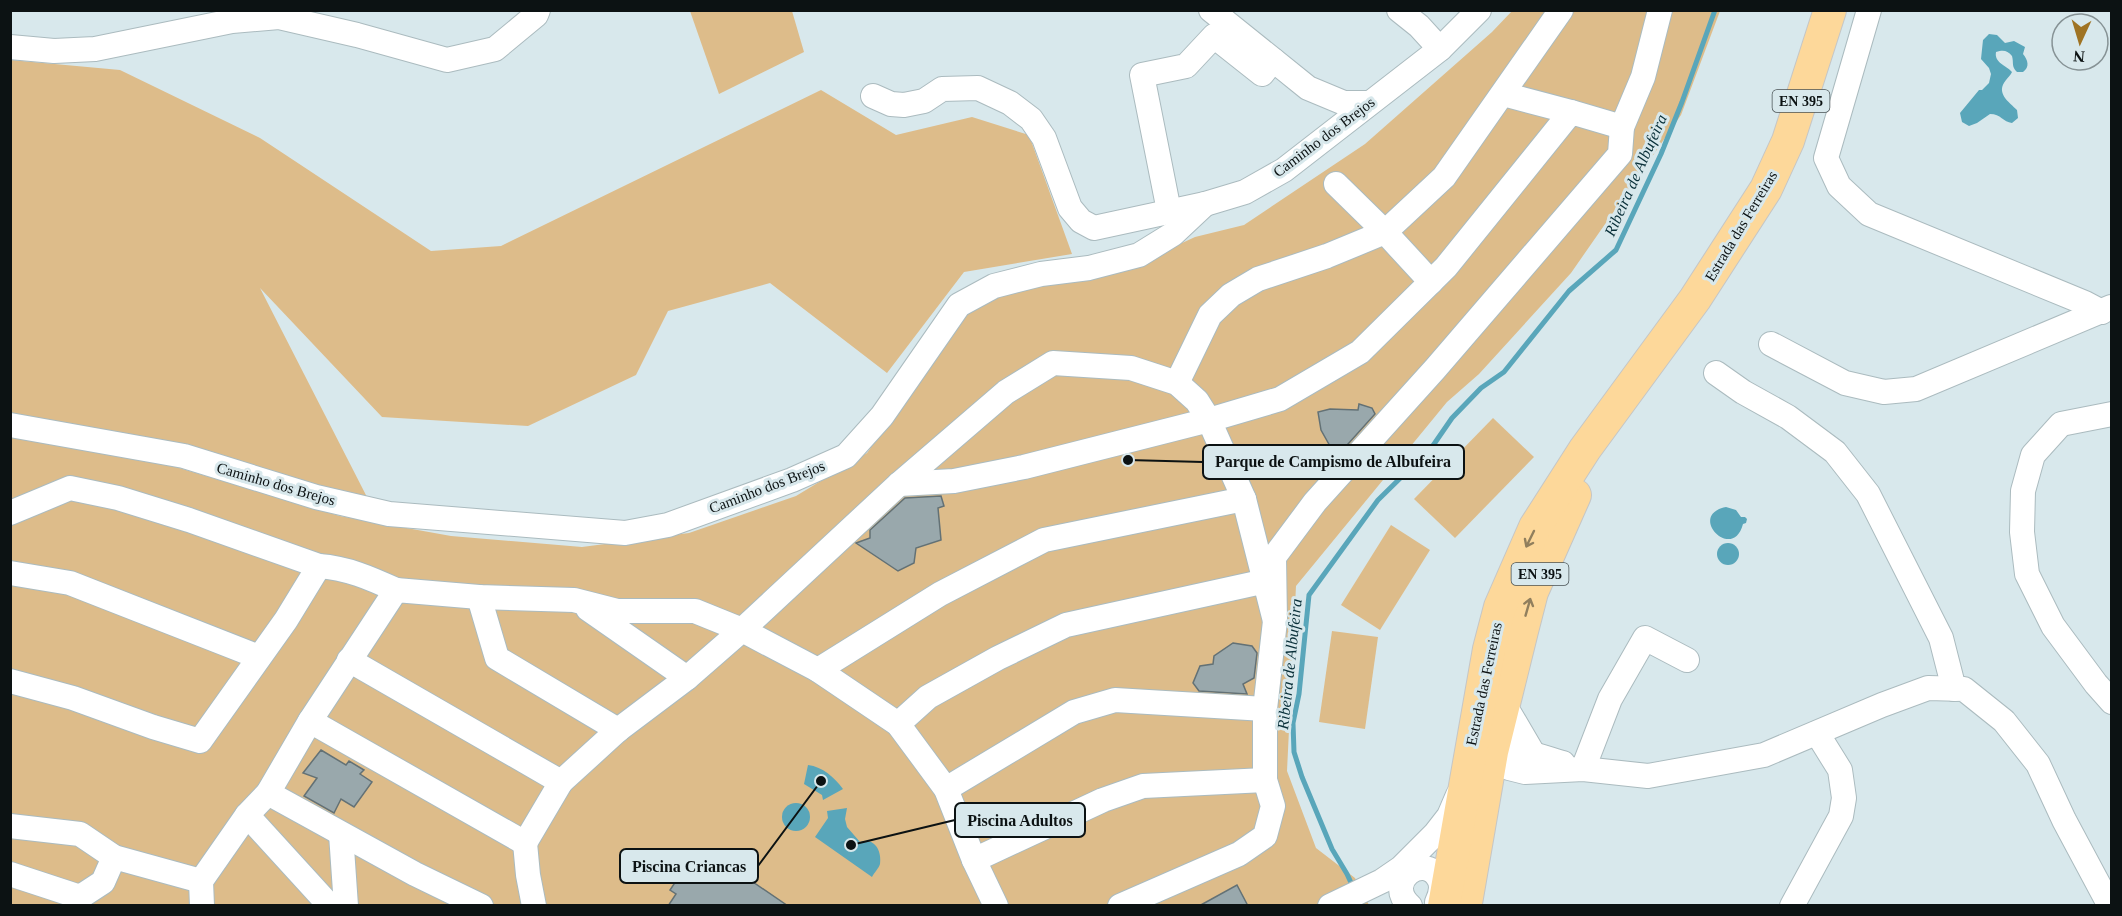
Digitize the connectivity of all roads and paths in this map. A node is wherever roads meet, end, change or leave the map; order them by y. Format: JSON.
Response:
{"nodes":[{"id":1,"x":538,"y":10,"type":"edge"},
{"id":2,"x":1211,"y":10,"type":"edge"},
{"id":3,"x":1399,"y":10,"type":"edge"},
{"id":4,"x":1479,"y":10,"type":"edge"},
{"id":5,"x":1561,"y":10,"type":"edge"},
{"id":6,"x":1660,"y":10,"type":"edge"},
{"id":7,"x":1830,"y":10,"type":"edge"},
{"id":8,"x":1869,"y":10,"type":"edge"},
{"id":9,"x":280,"y":14,"type":"edge"},
{"id":10,"x":10,"y":47,"type":"edge"},
{"id":11,"x":1440,"y":49,"type":"junction"},
{"id":12,"x":1273,"y":60,"type":"junction"},
{"id":13,"x":1308,"y":88,"type":"junction"},
{"id":14,"x":1503,"y":94,"type":"junction"},
{"id":15,"x":873,"y":96,"type":"dead end"},
{"id":16,"x":1368,"y":103,"type":"junction"},
{"id":17,"x":1571,"y":112,"type":"junction"},
{"id":18,"x":1622,"y":127,"type":"junction"},
{"id":19,"x":1318,"y":142,"type":"junction"},
{"id":20,"x":1336,"y":184,"type":"dead end"},
{"id":21,"x":1205,"y":204,"type":"junction"},
{"id":22,"x":1169,"y":211,"type":"junction"},
{"id":23,"x":1384,"y":232,"type":"junction"},
{"id":24,"x":1431,"y":282,"type":"junction"},
{"id":25,"x":2107,"y":310,"type":"edge"},
{"id":26,"x":1771,"y":344,"type":"dead end"},
{"id":27,"x":1650,"y":361,"type":"junction"},
{"id":28,"x":1716,"y":373,"type":"dead end"},
{"id":29,"x":1177,"y":383,"type":"junction"},
{"id":30,"x":2112,"y":414,"type":"edge"},
{"id":31,"x":1209,"y":420,"type":"junction"},
{"id":32,"x":10,"y":425,"type":"edge"},
{"id":33,"x":899,"y":484,"type":"junction"},
{"id":34,"x":1244,"y":499,"type":"junction"},
{"id":35,"x":10,"y":513,"type":"edge"},
{"id":36,"x":1274,"y":558,"type":"junction"},
{"id":37,"x":319,"y":566,"type":"junction"},
{"id":38,"x":10,"y":573,"type":"edge"},
{"id":39,"x":1266,"y":580,"type":"junction"},
{"id":40,"x":1508,"y":587,"type":"junction"},
{"id":41,"x":396,"y":590,"type":"junction"},
{"id":42,"x":479,"y":597,"type":"junction"},
{"id":43,"x":574,"y":600,"type":"junction"},
{"id":44,"x":1275,"y":621,"type":"junction"},
{"id":45,"x":742,"y":630,"type":"junction"},
{"id":46,"x":260,"y":657,"type":"junction"},
{"id":47,"x":349,"y":660,"type":"junction"},
{"id":48,"x":1687,"y":660,"type":"dead end"},
{"id":49,"x":818,"y":670,"type":"junction"},
{"id":50,"x":687,"y":678,"type":"junction"},
{"id":51,"x":10,"y":681,"type":"edge"},
{"id":52,"x":1954,"y":689,"type":"junction"},
{"id":53,"x":2112,"y":702,"type":"edge"},
{"id":54,"x":1504,"y":704,"type":"junction"},
{"id":55,"x":1265,"y":709,"type":"junction"},
{"id":56,"x":310,"y":720,"type":"junction"},
{"id":57,"x":898,"y":724,"type":"junction"},
{"id":58,"x":618,"y":730,"type":"junction"},
{"id":59,"x":1817,"y":733,"type":"junction"},
{"id":60,"x":1492,"y":752,"type":"junction"},
{"id":61,"x":1529,"y":763,"type":"junction"},
{"id":62,"x":1583,"y":769,"type":"junction"},
{"id":63,"x":1465,"y":778,"type":"junction"},
{"id":64,"x":1265,"y":780,"type":"junction"},
{"id":65,"x":561,"y":782,"type":"junction"},
{"id":66,"x":946,"y":789,"type":"junction"},
{"id":67,"x":268,"y":793,"type":"junction"},
{"id":68,"x":1483,"y":807,"type":"junction"},
{"id":69,"x":247,"y":815,"type":"junction"},
{"id":70,"x":10,"y":826,"type":"edge"},
{"id":71,"x":341,"y":834,"type":"junction"},
{"id":72,"x":525,"y":843,"type":"junction"},
{"id":73,"x":1419,"y":851,"type":"junction"},
{"id":74,"x":114,"y":858,"type":"junction"},
{"id":75,"x":974,"y":860,"type":"junction"},
{"id":76,"x":10,"y":874,"type":"edge"},
{"id":77,"x":1403,"y":879,"type":"junction"},
{"id":78,"x":201,"y":880,"type":"junction"},
{"id":79,"x":2108,"y":893,"type":"edge"},
{"id":80,"x":1348,"y":897,"type":"edge"},
{"id":81,"x":1446,"y":897,"type":"edge"},
{"id":82,"x":202,"y":906,"type":"edge"},
{"id":83,"x":330,"y":906,"type":"edge"},
{"id":84,"x":346,"y":906,"type":"edge"},
{"id":85,"x":481,"y":906,"type":"edge"},
{"id":86,"x":534,"y":906,"type":"edge"},
{"id":87,"x":996,"y":906,"type":"edge"},
{"id":88,"x":1120,"y":906,"type":"edge"},
{"id":89,"x":1410,"y":906,"type":"edge"},
{"id":90,"x":1792,"y":906,"type":"edge"}],
"edges":[{"from":1,"to":9,"type":"street"},
{"from":2,"to":12,"type":"street"},
{"from":3,"to":11,"type":"street"},
{"from":4,"to":11,"type":"street","name":"Caminho dos Brejos"},
{"from":5,"to":14,"type":"street"},
{"from":6,"to":18,"type":"street"},
{"from":7,"to":27,"type":"main road","name":"Estrada das Ferreiras","number":"EN 395"},
{"from":8,"to":25,"type":"street"},
{"from":9,"to":10,"type":"street"},
{"from":11,"to":16,"type":"street","name":"Caminho dos Brejos"},
{"from":12,"to":13,"type":"street"},
{"from":12,"to":22,"type":"street"},
{"from":13,"to":16,"type":"street"},
{"from":13,"to":19,"type":"street"},
{"from":14,"to":17,"type":"street"},
{"from":14,"to":23,"type":"street"},
{"from":15,"to":22,"type":"street"},
{"from":16,"to":19,"type":"street","name":"Caminho dos Brejos"},
{"from":17,"to":18,"type":"street"},
{"from":17,"to":24,"type":"street"},
{"from":18,"to":36,"type":"street"},
{"from":19,"to":21,"type":"street","name":"Caminho dos Brejos"},
{"from":20,"to":23,"type":"street"},
{"from":21,"to":22,"type":"street"},
{"from":21,"to":32,"type":"street","name":"Caminho dos Brejos"},
{"from":23,"to":24,"type":"street"},
{"from":23,"to":29,"type":"street"},
{"from":24,"to":31,"type":"street"},
{"from":25,"to":26,"type":"street"},
{"from":27,"to":40,"type":"main road","name":"Estrada das Ferreiras","number":"EN 395","one_way":true},
{"from":54,"to":27,"type":"main road","name":"Estrada das Ferreiras","number":"EN 395","one_way":true},
{"from":28,"to":52,"type":"street"},
{"from":29,"to":31,"type":"street"},
{"from":29,"to":33,"type":"street"},
{"from":30,"to":53,"type":"street"},
{"from":31,"to":33,"type":"street"},
{"from":31,"to":34,"type":"street"},
{"from":33,"to":45,"type":"street"},
{"from":34,"to":39,"type":"street"},
{"from":34,"to":49,"type":"street"},
{"from":35,"to":37,"type":"street"},
{"from":36,"to":39,"type":"street"},
{"from":36,"to":44,"type":"street"},
{"from":37,"to":41,"type":"street"},
{"from":37,"to":46,"type":"street"},
{"from":38,"to":46,"type":"street"},
{"from":39,"to":44,"type":"street"},
{"from":39,"to":57,"type":"street"},
{"from":40,"to":60,"type":"street"},
{"from":40,"to":63,"type":"main road","name":"Estrada das Ferreiras","number":"EN 395"},
{"from":41,"to":42,"type":"street"},
{"from":41,"to":47,"type":"street"},
{"from":42,"to":43,"type":"street"},
{"from":42,"to":58,"type":"street"},
{"from":43,"to":45,"type":"street"},
{"from":43,"to":50,"type":"street"},
{"from":44,"to":55,"type":"street"},
{"from":45,"to":49,"type":"street"},
{"from":45,"to":50,"type":"street"},
{"from":46,"to":51,"type":"street"},
{"from":47,"to":56,"type":"street"},
{"from":47,"to":65,"type":"street"},
{"from":48,"to":62,"type":"street"},
{"from":49,"to":57,"type":"street"},
{"from":50,"to":58,"type":"street"},
{"from":52,"to":59,"type":"street"},
{"from":52,"to":79,"type":"street"},
{"from":54,"to":60,"type":"main road","name":"Estrada das Ferreiras","number":"EN 395"},
{"from":54,"to":61,"type":"street"},
{"from":55,"to":64,"type":"street"},
{"from":55,"to":66,"type":"street"},
{"from":56,"to":67,"type":"street"},
{"from":56,"to":72,"type":"street"},
{"from":57,"to":66,"type":"street"},
{"from":58,"to":65,"type":"street"},
{"from":59,"to":62,"type":"street"},
{"from":59,"to":90,"type":"street"},
{"from":60,"to":61,"type":"street"},
{"from":60,"to":63,"type":"street"},
{"from":60,"to":68,"type":"main road","name":"Estrada das Ferreiras","number":"EN 395"},
{"from":61,"to":62,"type":"street"},
{"from":61,"to":68,"type":"street"},
{"from":63,"to":73,"type":"street"},
{"from":63,"to":81,"type":"main road","name":"Estrada das Ferreiras","number":"EN 395"},
{"from":64,"to":75,"type":"street"},
{"from":64,"to":88,"type":"street"},
{"from":65,"to":72,"type":"street"},
{"from":66,"to":75,"type":"street"},
{"from":67,"to":69,"type":"street"},
{"from":67,"to":71,"type":"street"},
{"from":68,"to":81,"type":"main road","name":"Estrada das Ferreiras","number":"EN 395"},
{"from":69,"to":78,"type":"street"},
{"from":69,"to":83,"type":"street"},
{"from":70,"to":74,"type":"street"},
{"from":71,"to":84,"type":"street"},
{"from":71,"to":85,"type":"street"},
{"from":72,"to":86,"type":"street"},
{"from":73,"to":77,"type":"street"},
{"from":73,"to":80,"type":"street"},
{"from":74,"to":76,"type":"street"},
{"from":74,"to":78,"type":"street"},
{"from":75,"to":87,"type":"street"},
{"from":77,"to":81,"type":"street"},
{"from":77,"to":89,"type":"street"},
{"from":78,"to":82,"type":"street"}]}
